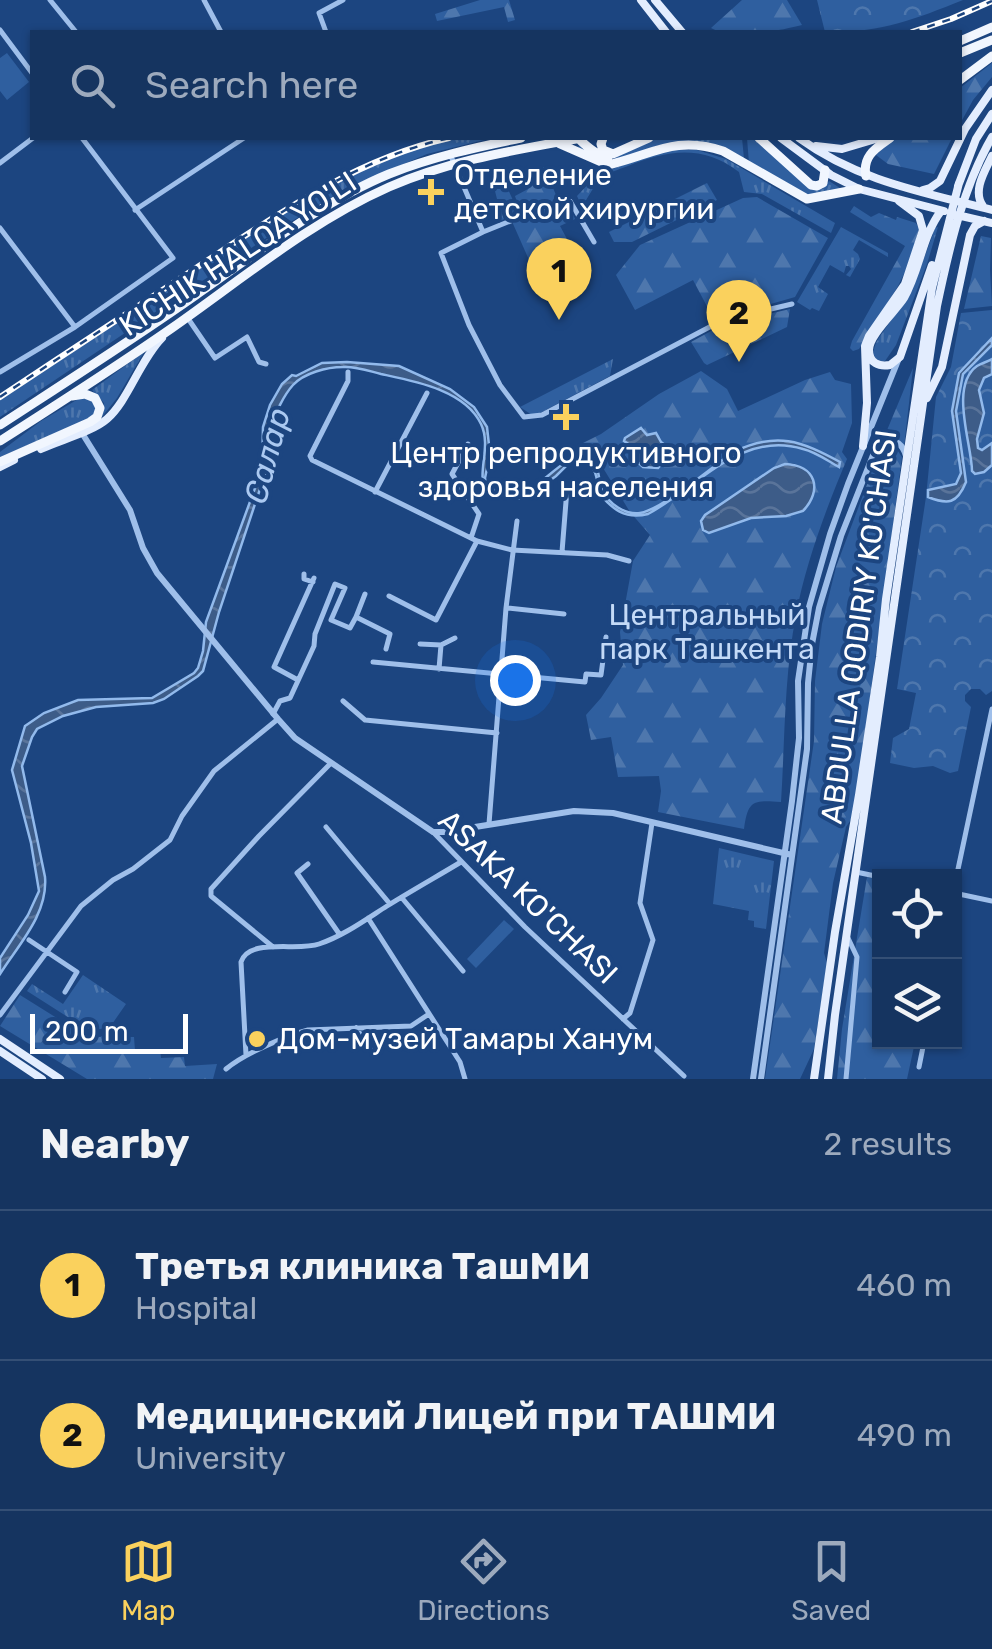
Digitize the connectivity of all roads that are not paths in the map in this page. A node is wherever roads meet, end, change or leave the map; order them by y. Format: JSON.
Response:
{"nodes":[{"id":1,"x":50,"y":0,"type":"edge"},
{"id":2,"x":204,"y":0,"type":"edge"},
{"id":3,"x":343,"y":0,"type":"edge"},
{"id":4,"x":641,"y":0,"type":"edge"},
{"id":5,"x":655,"y":0,"type":"edge"},
{"id":6,"x":992,"y":27,"type":"edge"},
{"id":7,"x":0,"y":30,"type":"edge"},
{"id":8,"x":74,"y":30,"type":"edge"},
{"id":9,"x":220,"y":30,"type":"edge"},
{"id":10,"x":325,"y":30,"type":"edge"},
{"id":11,"x":664,"y":30,"type":"edge"},
{"id":12,"x":680,"y":30,"type":"edge"},
{"id":13,"x":962,"y":40,"type":"edge"},
{"id":14,"x":992,"y":40,"type":"edge"},
{"id":15,"x":962,"y":52,"type":"edge"},
{"id":16,"x":992,"y":56,"type":"edge"},
{"id":17,"x":30,"y":69,"type":"edge"},
{"id":18,"x":962,"y":78,"type":"edge"},
{"id":19,"x":992,"y":90,"type":"edge"},
{"id":20,"x":992,"y":114,"type":"edge"},
{"id":21,"x":962,"y":133,"type":"edge"},
{"id":22,"x":992,"y":136,"type":"edge"},
{"id":23,"x":30,"y":140,"type":"edge"},
{"id":24,"x":83,"y":140,"type":"edge"},
{"id":25,"x":241,"y":140,"type":"edge"},
{"id":26,"x":514,"y":140,"type":"edge"},
{"id":27,"x":569,"y":140,"type":"edge"},
{"id":28,"x":582,"y":140,"type":"edge"},
{"id":29,"x":602,"y":140,"type":"edge"},
{"id":30,"x":645,"y":140,"type":"edge"},
{"id":31,"x":761,"y":140,"type":"edge"},
{"id":32,"x":784,"y":140,"type":"edge"},
{"id":33,"x":802,"y":140,"type":"edge"},
{"id":34,"x":873,"y":140,"type":"edge"},
{"id":35,"x":888,"y":140,"type":"edge"},
{"id":36,"x":959,"y":140,"type":"edge"},
{"id":37,"x":552,"y":143,"type":"junction"},
{"id":38,"x":615,"y":154,"type":"junction"},
{"id":39,"x":992,"y":156,"type":"edge"},
{"id":40,"x":452,"y":159,"type":"junction"},
{"id":41,"x":0,"y":163,"type":"edge"},
{"id":42,"x":825,"y":170,"type":"junction"},
{"id":43,"x":866,"y":176,"type":"junction"},
{"id":44,"x":959,"y":183,"type":"junction"},
{"id":45,"x":858,"y":189,"type":"junction"},
{"id":46,"x":916,"y":190,"type":"junction"},
{"id":47,"x":899,"y":200,"type":"junction"},
{"id":48,"x":989,"y":209,"type":"edge"},
{"id":49,"x":135,"y":210,"type":"junction"},
{"id":50,"x":941,"y":210,"type":"junction"},
{"id":51,"x":988,"y":222,"type":"edge"},
{"id":52,"x":0,"y":228,"type":"edge"},
{"id":53,"x":483,"y":232,"type":"junction"},
{"id":54,"x":594,"y":242,"type":"dead end"},
{"id":55,"x":792,"y":304,"type":"dead end"},
{"id":56,"x":187,"y":317,"type":"junction"},
{"id":57,"x":76,"y":327,"type":"junction"},
{"id":58,"x":172,"y":328,"type":"junction"},
{"id":59,"x":900,"y":356,"type":"junction"},
{"id":60,"x":266,"y":364,"type":"dead end"},
{"id":61,"x":1,"y":369,"type":"edge"},
{"id":62,"x":348,"y":372,"type":"dead end"},
{"id":63,"x":427,"y":393,"type":"dead end"},
{"id":64,"x":70,"y":396,"type":"junction"},
{"id":65,"x":922,"y":414,"type":"junction"},
{"id":66,"x":0,"y":425,"type":"edge"},
{"id":67,"x":80,"y":430,"type":"junction"},
{"id":68,"x":0,"y":442,"type":"edge"},
{"id":69,"x":468,"y":444,"type":"dead end"},
{"id":70,"x":863,"y":446,"type":"junction"},
{"id":71,"x":907,"y":460,"type":"junction"},
{"id":72,"x":0,"y":464,"type":"edge"},
{"id":73,"x":909,"y":476,"type":"junction"},
{"id":74,"x":567,"y":489,"type":"dead end"},
{"id":75,"x":376,"y":492,"type":"junction"},
{"id":76,"x":517,"y":521,"type":"dead end"},
{"id":77,"x":474,"y":539,"type":"junction"},
{"id":78,"x":512,"y":550,"type":"junction"},
{"id":79,"x":562,"y":552,"type":"junction"},
{"id":80,"x":630,"y":561,"type":"dead end"},
{"id":81,"x":304,"y":574,"type":"dead end"},
{"id":82,"x":365,"y":594,"type":"dead end"},
{"id":83,"x":388,"y":596,"type":"dead end"},
{"id":84,"x":506,"y":608,"type":"junction"},
{"id":85,"x":564,"y":614,"type":"dead end"},
{"id":86,"x":323,"y":617,"type":"junction"},
{"id":87,"x":356,"y":617,"type":"junction"},
{"id":88,"x":331,"y":620,"type":"junction"},
{"id":89,"x":606,"y":637,"type":"dead end"},
{"id":90,"x":455,"y":638,"type":"dead end"},
{"id":91,"x":420,"y":644,"type":"dead end"},
{"id":92,"x":441,"y":645,"type":"junction"},
{"id":93,"x":386,"y":648,"type":"dead end"},
{"id":94,"x":373,"y":662,"type":"dead end"},
{"id":95,"x":439,"y":668,"type":"junction"},
{"id":96,"x":502,"y":674,"type":"junction"},
{"id":97,"x":298,"y":680,"type":"junction"},
{"id":98,"x":344,"y":700,"type":"dead end"},
{"id":99,"x":992,"y":709,"type":"edge"},
{"id":100,"x":275,"y":716,"type":"junction"},
{"id":101,"x":496,"y":733,"type":"junction"},
{"id":102,"x":331,"y":763,"type":"junction"},
{"id":103,"x":652,"y":823,"type":"junction"},
{"id":104,"x":489,"y":824,"type":"junction"},
{"id":105,"x":326,"y":827,"type":"dead end"},
{"id":106,"x":433,"y":832,"type":"junction"},
{"id":107,"x":788,"y":854,"type":"junction"},
{"id":108,"x":460,"y":862,"type":"junction"},
{"id":109,"x":308,"y":864,"type":"dead end"},
{"id":110,"x":959,"y":869,"type":"edge"},
{"id":111,"x":851,"y":871,"type":"junction"},
{"id":112,"x":872,"y":875,"type":"edge"},
{"id":113,"x":962,"y":893,"type":"edge"},
{"id":114,"x":402,"y":898,"type":"junction"},
{"id":115,"x":992,"y":901,"type":"edge"},
{"id":116,"x":390,"y":904,"type":"junction"},
{"id":117,"x":368,"y":918,"type":"junction"},
{"id":118,"x":340,"y":935,"type":"junction"},
{"id":119,"x":846,"y":935,"type":"junction"},
{"id":120,"x":29,"y":940,"type":"dead end"},
{"id":121,"x":273,"y":947,"type":"junction"},
{"id":122,"x":46,"y":951,"type":"junction"},
{"id":123,"x":463,"y":971,"type":"dead end"},
{"id":124,"x":65,"y":992,"type":"dead end"},
{"id":125,"x":429,"y":1014,"type":"junction"},
{"id":126,"x":0,"y":1015,"type":"edge"},
{"id":127,"x":623,"y":1020,"type":"junction"},
{"id":128,"x":356,"y":1028,"type":"junction"},
{"id":129,"x":0,"y":1039,"type":"edge"},
{"id":130,"x":922,"y":1049,"type":"edge"},
{"id":131,"x":370,"y":1050,"type":"dead end"},
{"id":132,"x":0,"y":1051,"type":"edge"},
{"id":133,"x":246,"y":1054,"type":"junction"},
{"id":134,"x":918,"y":1067,"type":"dead end"},
{"id":135,"x":226,"y":1069,"type":"dead end"},
{"id":136,"x":684,"y":1076,"type":"dead end"},
{"id":137,"x":42,"y":1079,"type":"edge"},
{"id":138,"x":60,"y":1079,"type":"edge"},
{"id":139,"x":465,"y":1079,"type":"edge"},
{"id":140,"x":757,"y":1079,"type":"edge"},
{"id":141,"x":814,"y":1079,"type":"edge"},
{"id":142,"x":828,"y":1079,"type":"edge"},
{"id":143,"x":846,"y":1079,"type":"edge"}],
"edges":[{"from":1,"to":8,"type":"street"},
{"from":2,"to":9,"type":"street"},
{"from":3,"to":10,"type":"street"},
{"from":4,"to":11,"type":"main road"},
{"from":5,"to":12,"type":"main road"},
{"from":6,"to":13,"type":"highway"},
{"from":7,"to":17,"type":"street"},
{"from":14,"to":15,"type":"highway"},
{"from":16,"to":18,"type":"highway"},
{"from":19,"to":21,"type":"main road"},
{"from":20,"to":44,"type":"main road"},
{"from":22,"to":65,"type":"main road","name":"ABDULLA QODIRIY KO'CHASI"},
{"from":23,"to":41,"type":"street"},
{"from":24,"to":49,"type":"street"},
{"from":25,"to":49,"type":"street"},
{"from":26,"to":40,"type":"highway","name":"KICHIK HALQA YO'LI"},
{"from":27,"to":37,"type":"highway","name":"KICHIK HALQA YO'LI"},
{"from":28,"to":38,"type":"highway"},
{"from":29,"to":38,"type":"highway"},
{"from":30,"to":38,"type":"highway"},
{"from":31,"to":42,"type":"highway"},
{"from":32,"to":42,"type":"main road"},
{"from":33,"to":34,"type":"main road"},
{"from":33,"to":43,"type":"main road"},
{"from":35,"to":43,"type":"highway"},
{"from":36,"to":46,"type":"main road"},
{"from":37,"to":40,"type":"highway","name":"KICHIK HALQA YO'LI"},
{"from":37,"to":45,"type":"highway"},
{"from":39,"to":48,"type":"main road"},
{"from":40,"to":53,"type":"street"},
{"from":40,"to":56,"type":"highway","name":"KICHIK HALQA YO'LI"},
{"from":40,"to":66,"type":"highway","name":"KICHIK HALQA YO'LI"},
{"from":42,"to":45,"type":"main road"},
{"from":43,"to":46,"type":"main road"},
{"from":44,"to":59,"type":"main road"},
{"from":44,"to":71,"type":"main road","name":"ABDULLA QODIRIY KO'CHASI"},
{"from":45,"to":47,"type":"main road"},
{"from":46,"to":48,"type":"main road"},
{"from":47,"to":50,"type":"main road"},
{"from":47,"to":70,"type":"main road"},
{"from":49,"to":57,"type":"street"},
{"from":50,"to":51,"type":"main road"},
{"from":50,"to":59,"type":"main road"},
{"from":51,"to":65,"type":"main road"},
{"from":52,"to":57,"type":"street"},
{"from":53,"to":54,"type":"street"},
{"from":53,"to":55,"type":"street"},
{"from":56,"to":58,"type":"highway","name":"KICHIK HALQA YO'LI"},
{"from":56,"to":60,"type":"street"},
{"from":57,"to":61,"type":"street"},
{"from":58,"to":64,"type":"highway","name":"KICHIK HALQA YO'LI"},
{"from":58,"to":67,"type":"main road"},
{"from":59,"to":70,"type":"street"},
{"from":62,"to":75,"type":"street"},
{"from":63,"to":75,"type":"street"},
{"from":64,"to":67,"type":"highway"},
{"from":64,"to":68,"type":"highway","name":"KICHIK HALQA YO'LI"},
{"from":65,"to":73,"type":"main road","name":"ABDULLA QODIRIY KO'CHASI"},
{"from":67,"to":72,"type":"highway"},
{"from":67,"to":100,"type":"street","name":"ASAKA KO'CHASI"},
{"from":69,"to":77,"type":"street"},
{"from":70,"to":107,"type":"street"},
{"from":71,"to":73,"type":"main road","name":"ABDULLA QODIRIY KO'CHASI"},
{"from":71,"to":107,"type":"street"},
{"from":73,"to":111,"type":"main road","name":"ABDULLA QODIRIY KO'CHASI"},
{"from":74,"to":79,"type":"street"},
{"from":75,"to":77,"type":"street"},
{"from":76,"to":78,"type":"street"},
{"from":77,"to":78,"type":"street"},
{"from":77,"to":83,"type":"street"},
{"from":78,"to":79,"type":"street"},
{"from":78,"to":84,"type":"street"},
{"from":79,"to":80,"type":"street"},
{"from":81,"to":97,"type":"street"},
{"from":82,"to":87,"type":"street"},
{"from":84,"to":85,"type":"street"},
{"from":84,"to":96,"type":"street"},
{"from":86,"to":88,"type":"street"},
{"from":86,"to":88,"type":"street"},
{"from":86,"to":97,"type":"street"},
{"from":87,"to":88,"type":"street"},
{"from":87,"to":93,"type":"street"},
{"from":89,"to":96,"type":"street"},
{"from":90,"to":92,"type":"street"},
{"from":91,"to":92,"type":"street"},
{"from":92,"to":95,"type":"street"},
{"from":94,"to":95,"type":"street"},
{"from":95,"to":96,"type":"street"},
{"from":96,"to":101,"type":"street"},
{"from":97,"to":100,"type":"street"},
{"from":98,"to":101,"type":"street"},
{"from":99,"to":110,"type":"street"},
{"from":100,"to":102,"type":"street","name":"ASAKA KO'CHASI"},
{"from":100,"to":122,"type":"street"},
{"from":101,"to":104,"type":"street"},
{"from":102,"to":106,"type":"street","name":"ASAKA KO'CHASI"},
{"from":102,"to":121,"type":"street"},
{"from":103,"to":104,"type":"street"},
{"from":103,"to":107,"type":"street"},
{"from":103,"to":127,"type":"street"},
{"from":104,"to":106,"type":"street"},
{"from":105,"to":116,"type":"street"},
{"from":106,"to":108,"type":"street","name":"ASAKA KO'CHASI"},
{"from":107,"to":140,"type":"street"},
{"from":108,"to":114,"type":"street"},
{"from":108,"to":127,"type":"street","name":"ASAKA KO'CHASI"},
{"from":109,"to":118,"type":"street"},
{"from":111,"to":112,"type":"street"},
{"from":111,"to":119,"type":"main road","name":"ABDULLA QODIRIY KO'CHASI"},
{"from":111,"to":141,"type":"main road","name":"ABDULLA QODIRIY KO'CHASI"},
{"from":113,"to":115,"type":"street"},
{"from":114,"to":116,"type":"street"},
{"from":114,"to":123,"type":"street"},
{"from":116,"to":117,"type":"street"},
{"from":117,"to":118,"type":"street"},
{"from":117,"to":125,"type":"street"},
{"from":118,"to":121,"type":"street"},
{"from":119,"to":142,"type":"main road","name":"ABDULLA QODIRIY KO'CHASI"},
{"from":119,"to":143,"type":"street"},
{"from":120,"to":122,"type":"street"},
{"from":121,"to":133,"type":"street"},
{"from":122,"to":124,"type":"street"},
{"from":122,"to":126,"type":"street"},
{"from":125,"to":128,"type":"street"},
{"from":125,"to":139,"type":"street"},
{"from":127,"to":136,"type":"street","name":"ASAKA KO'CHASI"},
{"from":128,"to":131,"type":"street"},
{"from":128,"to":133,"type":"street"},
{"from":129,"to":138,"type":"main road"},
{"from":130,"to":134,"type":"street"},
{"from":132,"to":137,"type":"main road"},
{"from":133,"to":135,"type":"street"}]}
